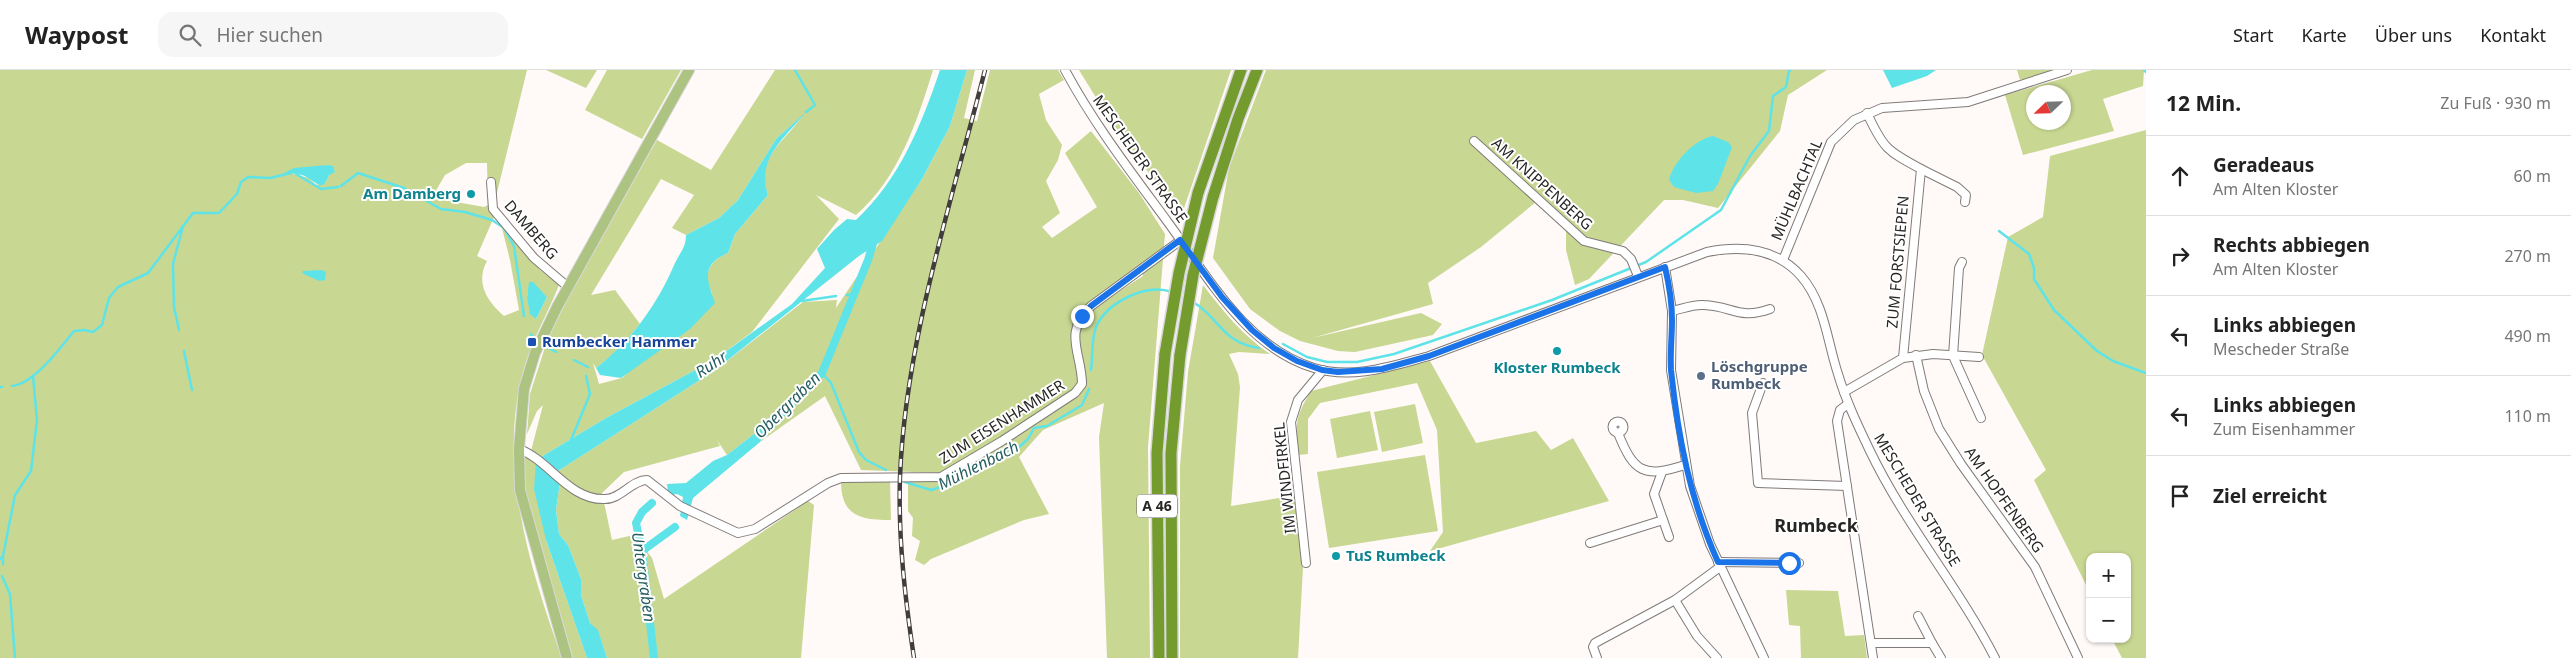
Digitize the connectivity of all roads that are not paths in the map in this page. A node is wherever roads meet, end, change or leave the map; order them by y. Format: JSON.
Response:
{"nodes":[{"id":1,"x":689,"y":70,"type":"edge"},
{"id":2,"x":1065,"y":70,"type":"edge"},
{"id":3,"x":1241,"y":70,"type":"edge"},
{"id":4,"x":1256,"y":70,"type":"edge"},
{"id":5,"x":2067,"y":70,"type":"edge"},
{"id":6,"x":1868,"y":112,"type":"junction"},
{"id":7,"x":1474,"y":141,"type":"dead end"},
{"id":8,"x":1921,"y":169,"type":"junction"},
{"id":9,"x":490,"y":182,"type":"dead end"},
{"id":10,"x":1965,"y":202,"type":"dead end"},
{"id":11,"x":1180,"y":240,"type":"junction"},
{"id":12,"x":1783,"y":260,"type":"junction"},
{"id":13,"x":1962,"y":262,"type":"dead end"},
{"id":14,"x":1665,"y":267,"type":"junction"},
{"id":15,"x":1637,"y":274,"type":"junction"},
{"id":16,"x":568,"y":286,"type":"junction"},
{"id":17,"x":1770,"y":309,"type":"dead end"},
{"id":18,"x":1672,"y":311,"type":"junction"},
{"id":19,"x":1916,"y":356,"type":"junction"},
{"id":20,"x":1953,"y":356,"type":"junction"},
{"id":21,"x":1979,"y":357,"type":"dead end"},
{"id":22,"x":1903,"y":358,"type":"junction"},
{"id":23,"x":1322,"y":370,"type":"junction"},
{"id":24,"x":1763,"y":383,"type":"dead end"},
{"id":25,"x":1844,"y":392,"type":"junction"},
{"id":26,"x":1848,"y":404,"type":"junction"},
{"id":27,"x":1981,"y":418,"type":"dead end"},
{"id":28,"x":1618,"y":433,"type":"dead end"},
{"id":29,"x":519,"y":449,"type":"junction"},
{"id":30,"x":1685,"y":465,"type":"junction"},
{"id":31,"x":1662,"y":472,"type":"junction"},
{"id":32,"x":1846,"y":486,"type":"junction"},
{"id":33,"x":1663,"y":520,"type":"junction"},
{"id":34,"x":1669,"y":537,"type":"dead end"},
{"id":35,"x":1590,"y":543,"type":"dead end"},
{"id":36,"x":1306,"y":563,"type":"dead end"},
{"id":37,"x":1798,"y":563,"type":"dead end"},
{"id":38,"x":1719,"y":564,"type":"junction"},
{"id":39,"x":1675,"y":600,"type":"junction"},
{"id":40,"x":1918,"y":616,"type":"dead end"},
{"id":41,"x":1871,"y":643,"type":"junction"},
{"id":42,"x":1932,"y":643,"type":"junction"},
{"id":43,"x":567,"y":658,"type":"edge"},
{"id":44,"x":1159,"y":658,"type":"edge"},
{"id":45,"x":1172,"y":658,"type":"edge"},
{"id":46,"x":1597,"y":658,"type":"edge"},
{"id":47,"x":1717,"y":658,"type":"edge"},
{"id":48,"x":1764,"y":658,"type":"edge"},
{"id":49,"x":1873,"y":658,"type":"edge"},
{"id":50,"x":1941,"y":658,"type":"edge"},
{"id":51,"x":1996,"y":658,"type":"edge"},
{"id":52,"x":2078,"y":658,"type":"edge"}],
"edges":[{"from":1,"to":16,"type":"main road"},
{"from":2,"to":11,"type":"street","name":"MESCHEDER STRASSE"},
{"from":3,"to":44,"type":"highway","number":"A 46","bridge":true},
{"from":4,"to":45,"type":"highway","number":"A 46","bridge":true},
{"from":5,"to":6,"type":"street","name":"MÜHLBACHTAL"},
{"from":6,"to":8,"type":"street"},
{"from":6,"to":12,"type":"street","name":"MÜHLBACHTAL"},
{"from":7,"to":15,"type":"street","name":"AM KNIPPENBERG"},
{"from":8,"to":10,"type":"street"},
{"from":8,"to":22,"type":"street","name":"ZUM FORSTSIEPEN"},
{"from":9,"to":16,"type":"street","name":"DAMBERG"},
{"from":11,"to":23,"type":"street","name":"MESCHEDER STRASSE"},
{"from":11,"to":29,"type":"street","name":"ZUM EISENHAMMER"},
{"from":12,"to":14,"type":"street","name":"MESCHEDER STRASSE"},
{"from":12,"to":25,"type":"street","name":"MESCHEDER STRASSE"},
{"from":13,"to":20,"type":"street"},
{"from":14,"to":15,"type":"street","name":"MESCHEDER STRASSE"},
{"from":14,"to":18,"type":"street"},
{"from":15,"to":23,"type":"street","name":"MESCHEDER STRASSE"},
{"from":16,"to":29,"type":"main road"},
{"from":17,"to":18,"type":"street"},
{"from":18,"to":30,"type":"street"},
{"from":19,"to":20,"type":"street"},
{"from":19,"to":22,"type":"street"},
{"from":19,"to":52,"type":"street","name":"AM HOPFENBERG"},
{"from":20,"to":21,"type":"street"},
{"from":20,"to":27,"type":"street"},
{"from":22,"to":25,"type":"street"},
{"from":23,"to":36,"type":"street","name":"IM WINDFIRKEL"},
{"from":24,"to":32,"type":"street"},
{"from":25,"to":26,"type":"street","name":"MESCHEDER STRASSE"},
{"from":26,"to":32,"type":"street"},
{"from":26,"to":51,"type":"street","name":"MESCHEDER STRASSE"},
{"from":28,"to":31,"type":"street"},
{"from":29,"to":43,"type":"main road"},
{"from":30,"to":31,"type":"street"},
{"from":30,"to":38,"type":"street"},
{"from":31,"to":33,"type":"street"},
{"from":32,"to":41,"type":"street"},
{"from":33,"to":34,"type":"street"},
{"from":33,"to":35,"type":"street"},
{"from":37,"to":38,"type":"street"},
{"from":38,"to":39,"type":"street"},
{"from":38,"to":48,"type":"street"},
{"from":39,"to":46,"type":"street"},
{"from":39,"to":47,"type":"street"},
{"from":40,"to":42,"type":"street"},
{"from":41,"to":42,"type":"street"},
{"from":41,"to":49,"type":"street"},
{"from":42,"to":50,"type":"street"}]}
